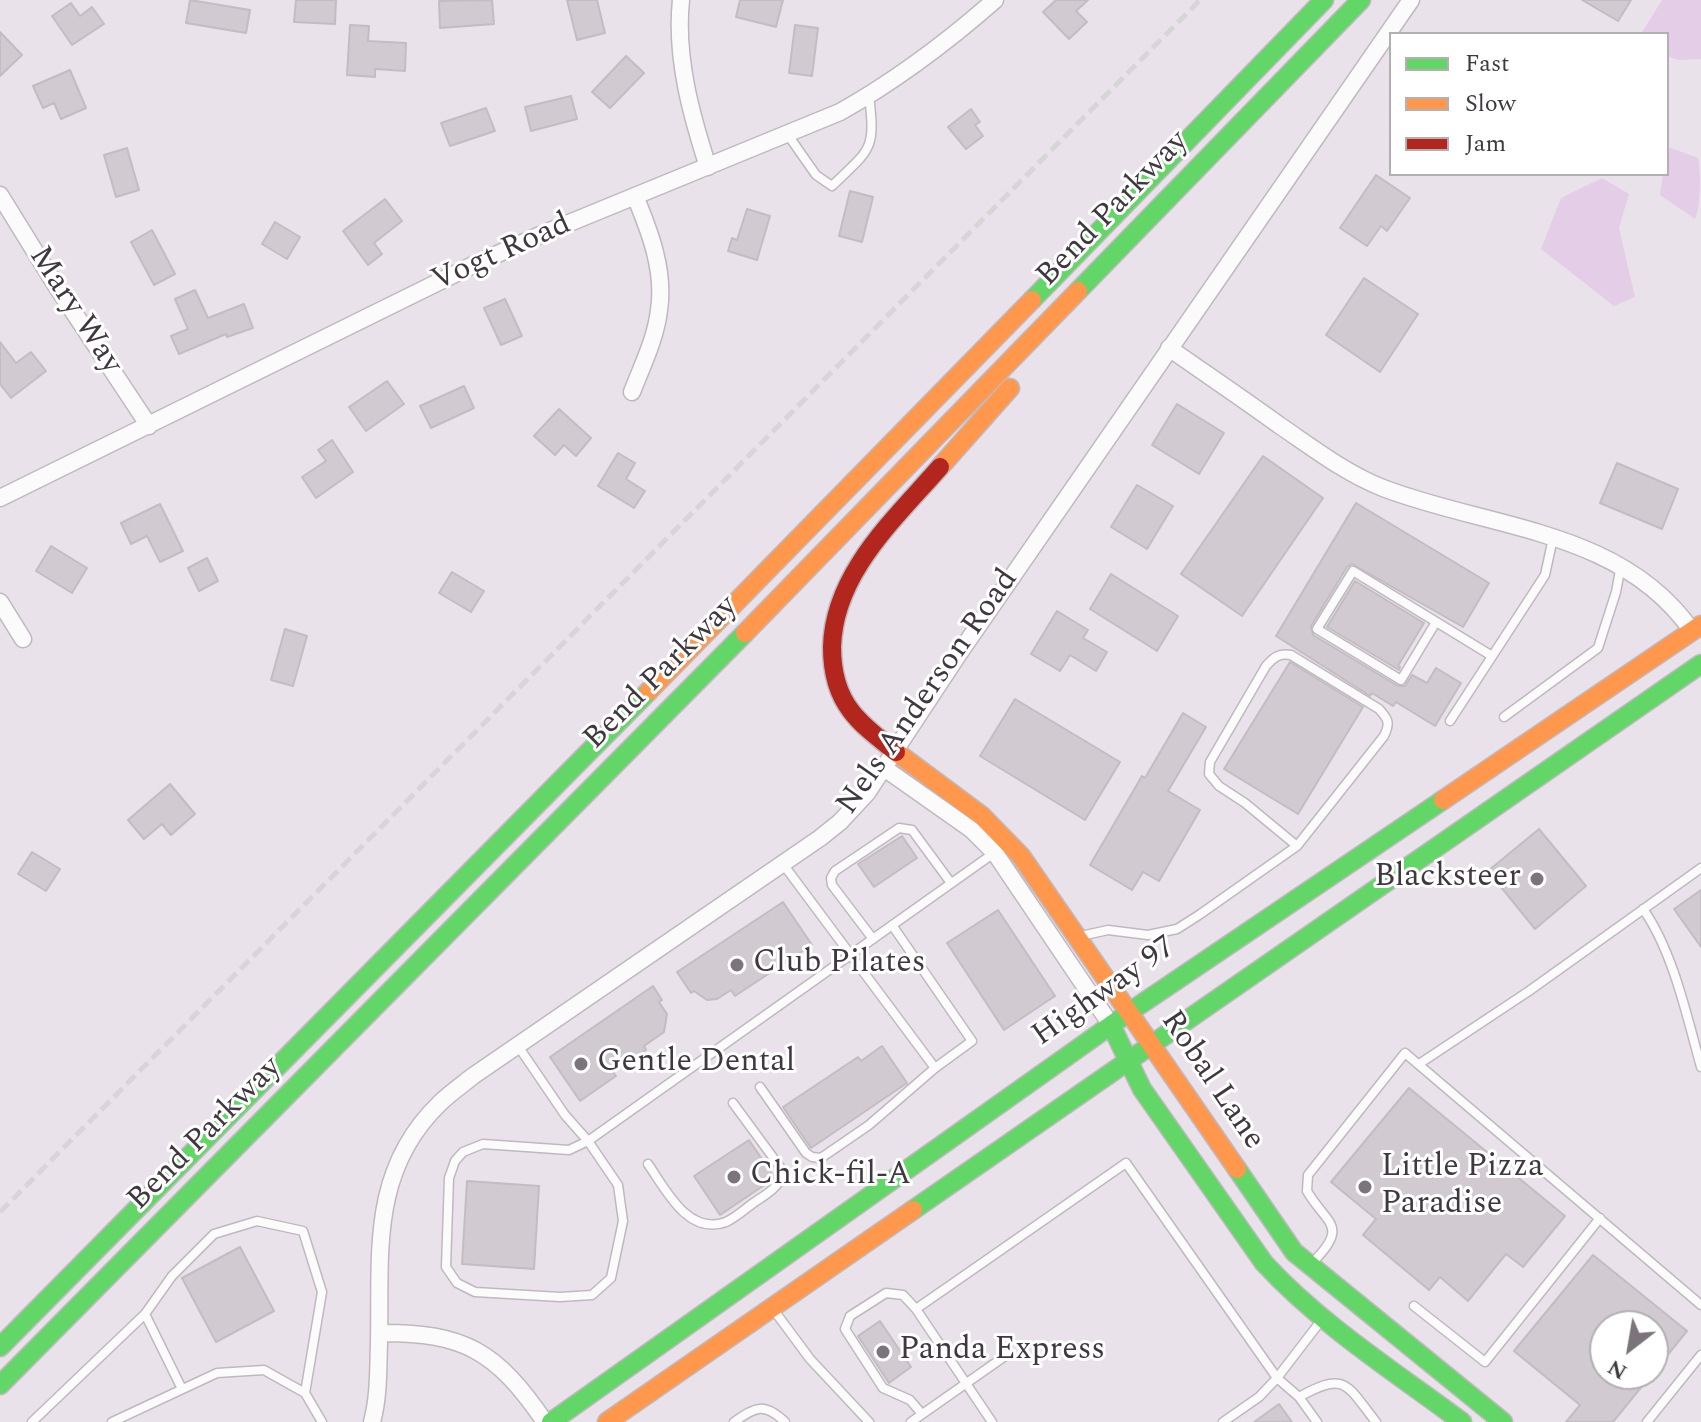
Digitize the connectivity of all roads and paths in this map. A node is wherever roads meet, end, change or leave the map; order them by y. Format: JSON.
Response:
{"nodes":[{"id":1,"x":681,"y":0,"type":"edge"},
{"id":2,"x":995,"y":0,"type":"edge"},
{"id":3,"x":1324,"y":0,"type":"edge"},
{"id":4,"x":1361,"y":0,"type":"edge"},
{"id":5,"x":1411,"y":0,"type":"edge"},
{"id":6,"x":869,"y":96,"type":"junction"},
{"id":7,"x":788,"y":135,"type":"junction"},
{"id":8,"x":708,"y":167,"type":"junction"},
{"id":9,"x":0,"y":195,"type":"edge"},
{"id":10,"x":635,"y":196,"type":"junction"},
{"id":11,"x":1133,"y":233,"type":"junction"},
{"id":12,"x":1169,"y":348,"type":"junction"},
{"id":13,"x":632,"y":392,"type":"dead end"},
{"id":14,"x":149,"y":426,"type":"junction"},
{"id":15,"x":0,"y":498,"type":"edge"},
{"id":16,"x":1553,"y":538,"type":"junction"},
{"id":17,"x":1621,"y":565,"type":"junction"},
{"id":18,"x":0,"y":602,"type":"edge"},
{"id":19,"x":1436,"y":622,"type":"junction"},
{"id":20,"x":1696,"y":628,"type":"edge"},
{"id":21,"x":23,"y":639,"type":"dead end"},
{"id":22,"x":1492,"y":656,"type":"junction"},
{"id":23,"x":1701,"y":664,"type":"edge"},
{"id":24,"x":1504,"y":717,"type":"dead end"},
{"id":25,"x":1450,"y":721,"type":"dead end"},
{"id":26,"x":896,"y":752,"type":"junction"},
{"id":27,"x":884,"y":768,"type":"junction"},
{"id":28,"x":1297,"y":846,"type":"junction"},
{"id":29,"x":995,"y":853,"type":"junction"},
{"id":30,"x":782,"y":864,"type":"junction"},
{"id":31,"x":1701,"y":868,"type":"edge"},
{"id":32,"x":951,"y":883,"type":"junction"},
{"id":33,"x":1643,"y":909,"type":"junction"},
{"id":34,"x":892,"y":925,"type":"junction"},
{"id":35,"x":1076,"y":937,"type":"junction"},
{"id":36,"x":873,"y":939,"type":"junction"},
{"id":37,"x":850,"y":955,"type":"junction"},
{"id":38,"x":1128,"y":1013,"type":"junction"},
{"id":39,"x":1111,"y":1025,"type":"junction"},
{"id":40,"x":1150,"y":1045,"type":"junction"},
{"id":41,"x":518,"y":1046,"type":"junction"},
{"id":42,"x":1128,"y":1061,"type":"junction"},
{"id":43,"x":1419,"y":1064,"type":"junction"},
{"id":44,"x":1701,"y":1067,"type":"edge"},
{"id":45,"x":935,"y":1068,"type":"junction"},
{"id":46,"x":760,"y":1087,"type":"dead end"},
{"id":47,"x":733,"y":1103,"type":"dead end"},
{"id":48,"x":588,"y":1141,"type":"junction"},
{"id":49,"x":648,"y":1164,"type":"dead end"},
{"id":50,"x":1600,"y":1218,"type":"junction"},
{"id":51,"x":1308,"y":1266,"type":"junction"},
{"id":52,"x":1701,"y":1305,"type":"edge"},
{"id":53,"x":1414,"y":1306,"type":"dead end"},
{"id":54,"x":773,"y":1309,"type":"junction"},
{"id":55,"x":916,"y":1309,"type":"junction"},
{"id":56,"x":145,"y":1314,"type":"junction"},
{"id":57,"x":1323,"y":1318,"type":"junction"},
{"id":58,"x":379,"y":1333,"type":"junction"},
{"id":59,"x":0,"y":1347,"type":"edge"},
{"id":60,"x":1008,"y":1354,"type":"dead end"},
{"id":61,"x":1701,"y":1355,"type":"edge"},
{"id":62,"x":1277,"y":1378,"type":"junction"},
{"id":63,"x":0,"y":1385,"type":"edge"},
{"id":64,"x":965,"y":1385,"type":"junction"},
{"id":65,"x":182,"y":1389,"type":"junction"},
{"id":66,"x":305,"y":1393,"type":"junction"},
{"id":67,"x":1299,"y":1397,"type":"junction"},
{"id":68,"x":922,"y":1414,"type":"junction"},
{"id":69,"x":32,"y":1422,"type":"edge"},
{"id":70,"x":112,"y":1422,"type":"edge"},
{"id":71,"x":322,"y":1422,"type":"edge"},
{"id":72,"x":372,"y":1422,"type":"edge"},
{"id":73,"x":548,"y":1422,"type":"edge"},
{"id":74,"x":607,"y":1422,"type":"edge"},
{"id":75,"x":734,"y":1422,"type":"edge"},
{"id":76,"x":785,"y":1422,"type":"edge"},
{"id":77,"x":869,"y":1422,"type":"edge"},
{"id":78,"x":911,"y":1422,"type":"edge"},
{"id":79,"x":992,"y":1422,"type":"edge"},
{"id":80,"x":1223,"y":1422,"type":"edge"},
{"id":81,"x":1317,"y":1422,"type":"edge"},
{"id":82,"x":1376,"y":1422,"type":"edge"},
{"id":83,"x":1462,"y":1422,"type":"edge"},
{"id":84,"x":1503,"y":1422,"type":"edge"},
{"id":85,"x":1647,"y":1422,"type":"edge"}],
"edges":[{"from":1,"to":8,"type":"street"},
{"from":2,"to":6,"type":"street","name":"Vogt Road"},
{"from":3,"to":59,"type":"main road","name":"Bend Parkway"},
{"from":4,"to":11,"type":"main road","name":"Bend Parkway"},
{"from":5,"to":12,"type":"street","name":"Nels Anderson Road"},
{"from":6,"to":7,"type":"street","name":"Vogt Road"},
{"from":6,"to":7,"type":"lane"},
{"from":7,"to":8,"type":"street","name":"Vogt Road"},
{"from":8,"to":10,"type":"street","name":"Vogt Road"},
{"from":9,"to":14,"type":"street","name":"Mary Way"},
{"from":10,"to":13,"type":"street"},
{"from":10,"to":14,"type":"street","name":"Vogt Road"},
{"from":11,"to":26,"type":"main road","name":"Robal Lane"},
{"from":11,"to":63,"type":"main road","name":"Bend Parkway"},
{"from":12,"to":16,"type":"street"},
{"from":12,"to":26,"type":"street","name":"Nels Anderson Road"},
{"from":14,"to":15,"type":"street","name":"Vogt Road"},
{"from":16,"to":17,"type":"street"},
{"from":16,"to":22,"type":"lane"},
{"from":17,"to":20,"type":"street"},
{"from":17,"to":24,"type":"lane"},
{"from":18,"to":21,"type":"street"},
{"from":19,"to":19,"type":"lane"},
{"from":19,"to":22,"type":"lane"},
{"from":20,"to":38,"type":"main road","name":"Highway 97"},
{"from":22,"to":25,"type":"lane"},
{"from":23,"to":40,"type":"main road"},
{"from":26,"to":27,"type":"street","name":"Nels Anderson Road"},
{"from":26,"to":35,"type":"main road","name":"Robal Lane"},
{"from":27,"to":29,"type":"street","name":"Robal Lane"},
{"from":27,"to":30,"type":"street","name":"Nels Anderson Road"},
{"from":28,"to":28,"type":"lane"},
{"from":28,"to":35,"type":"lane"},
{"from":29,"to":32,"type":"lane"},
{"from":29,"to":39,"type":"street","name":"Robal Lane"},
{"from":30,"to":37,"type":"lane"},
{"from":30,"to":41,"type":"street","name":"Nels Anderson Road"},
{"from":31,"to":33,"type":"lane"},
{"from":32,"to":34,"type":"lane"},
{"from":32,"to":36,"type":"lane"},
{"from":33,"to":43,"type":"lane"},
{"from":33,"to":44,"type":"lane"},
{"from":34,"to":36,"type":"lane"},
{"from":34,"to":45,"type":"lane"},
{"from":35,"to":38,"type":"main road","name":"Robal Lane"},
{"from":36,"to":37,"type":"lane"},
{"from":37,"to":45,"type":"lane"},
{"from":37,"to":48,"type":"lane"},
{"from":38,"to":39,"type":"main road","name":"Highway 97"},
{"from":38,"to":40,"type":"main road","name":"Robal Lane"},
{"from":39,"to":42,"type":"main road","name":"Robal Lane"},
{"from":39,"to":73,"type":"main road","name":"Highway 97"},
{"from":40,"to":42,"type":"main road"},
{"from":40,"to":51,"type":"main road","name":"Robal Lane"},
{"from":41,"to":48,"type":"lane"},
{"from":41,"to":58,"type":"street","name":"Nels Anderson Road"},
{"from":42,"to":54,"type":"main road"},
{"from":42,"to":57,"type":"main road","name":"Robal Lane"},
{"from":43,"to":50,"type":"lane"},
{"from":43,"to":51,"type":"lane"},
{"from":45,"to":46,"type":"lane"},
{"from":47,"to":49,"type":"lane"},
{"from":48,"to":48,"type":"lane"},
{"from":50,"to":52,"type":"lane"},
{"from":50,"to":53,"type":"lane"},
{"from":51,"to":84,"type":"main road","name":"Robal Lane"},
{"from":54,"to":74,"type":"main road"},
{"from":54,"to":77,"type":"lane"},
{"from":55,"to":62,"type":"lane"},
{"from":55,"to":64,"type":"lane"},
{"from":55,"to":68,"type":"lane"},
{"from":56,"to":65,"type":"lane"},
{"from":56,"to":66,"type":"lane"},
{"from":56,"to":69,"type":"lane"},
{"from":57,"to":62,"type":"lane"},
{"from":57,"to":83,"type":"main road","name":"Robal Lane"},
{"from":58,"to":72,"type":"street","name":"Nels Anderson Road"},
{"from":58,"to":73,"type":"street"},
{"from":60,"to":64,"type":"lane"},
{"from":61,"to":85,"type":"lane"},
{"from":62,"to":67,"type":"lane"},
{"from":62,"to":80,"type":"lane"},
{"from":64,"to":68,"type":"lane"},
{"from":64,"to":79,"type":"lane"},
{"from":65,"to":66,"type":"lane"},
{"from":65,"to":70,"type":"lane"},
{"from":66,"to":71,"type":"lane"},
{"from":67,"to":81,"type":"lane"},
{"from":67,"to":82,"type":"lane"},
{"from":68,"to":78,"type":"lane"},
{"from":75,"to":76,"type":"lane"}]}
